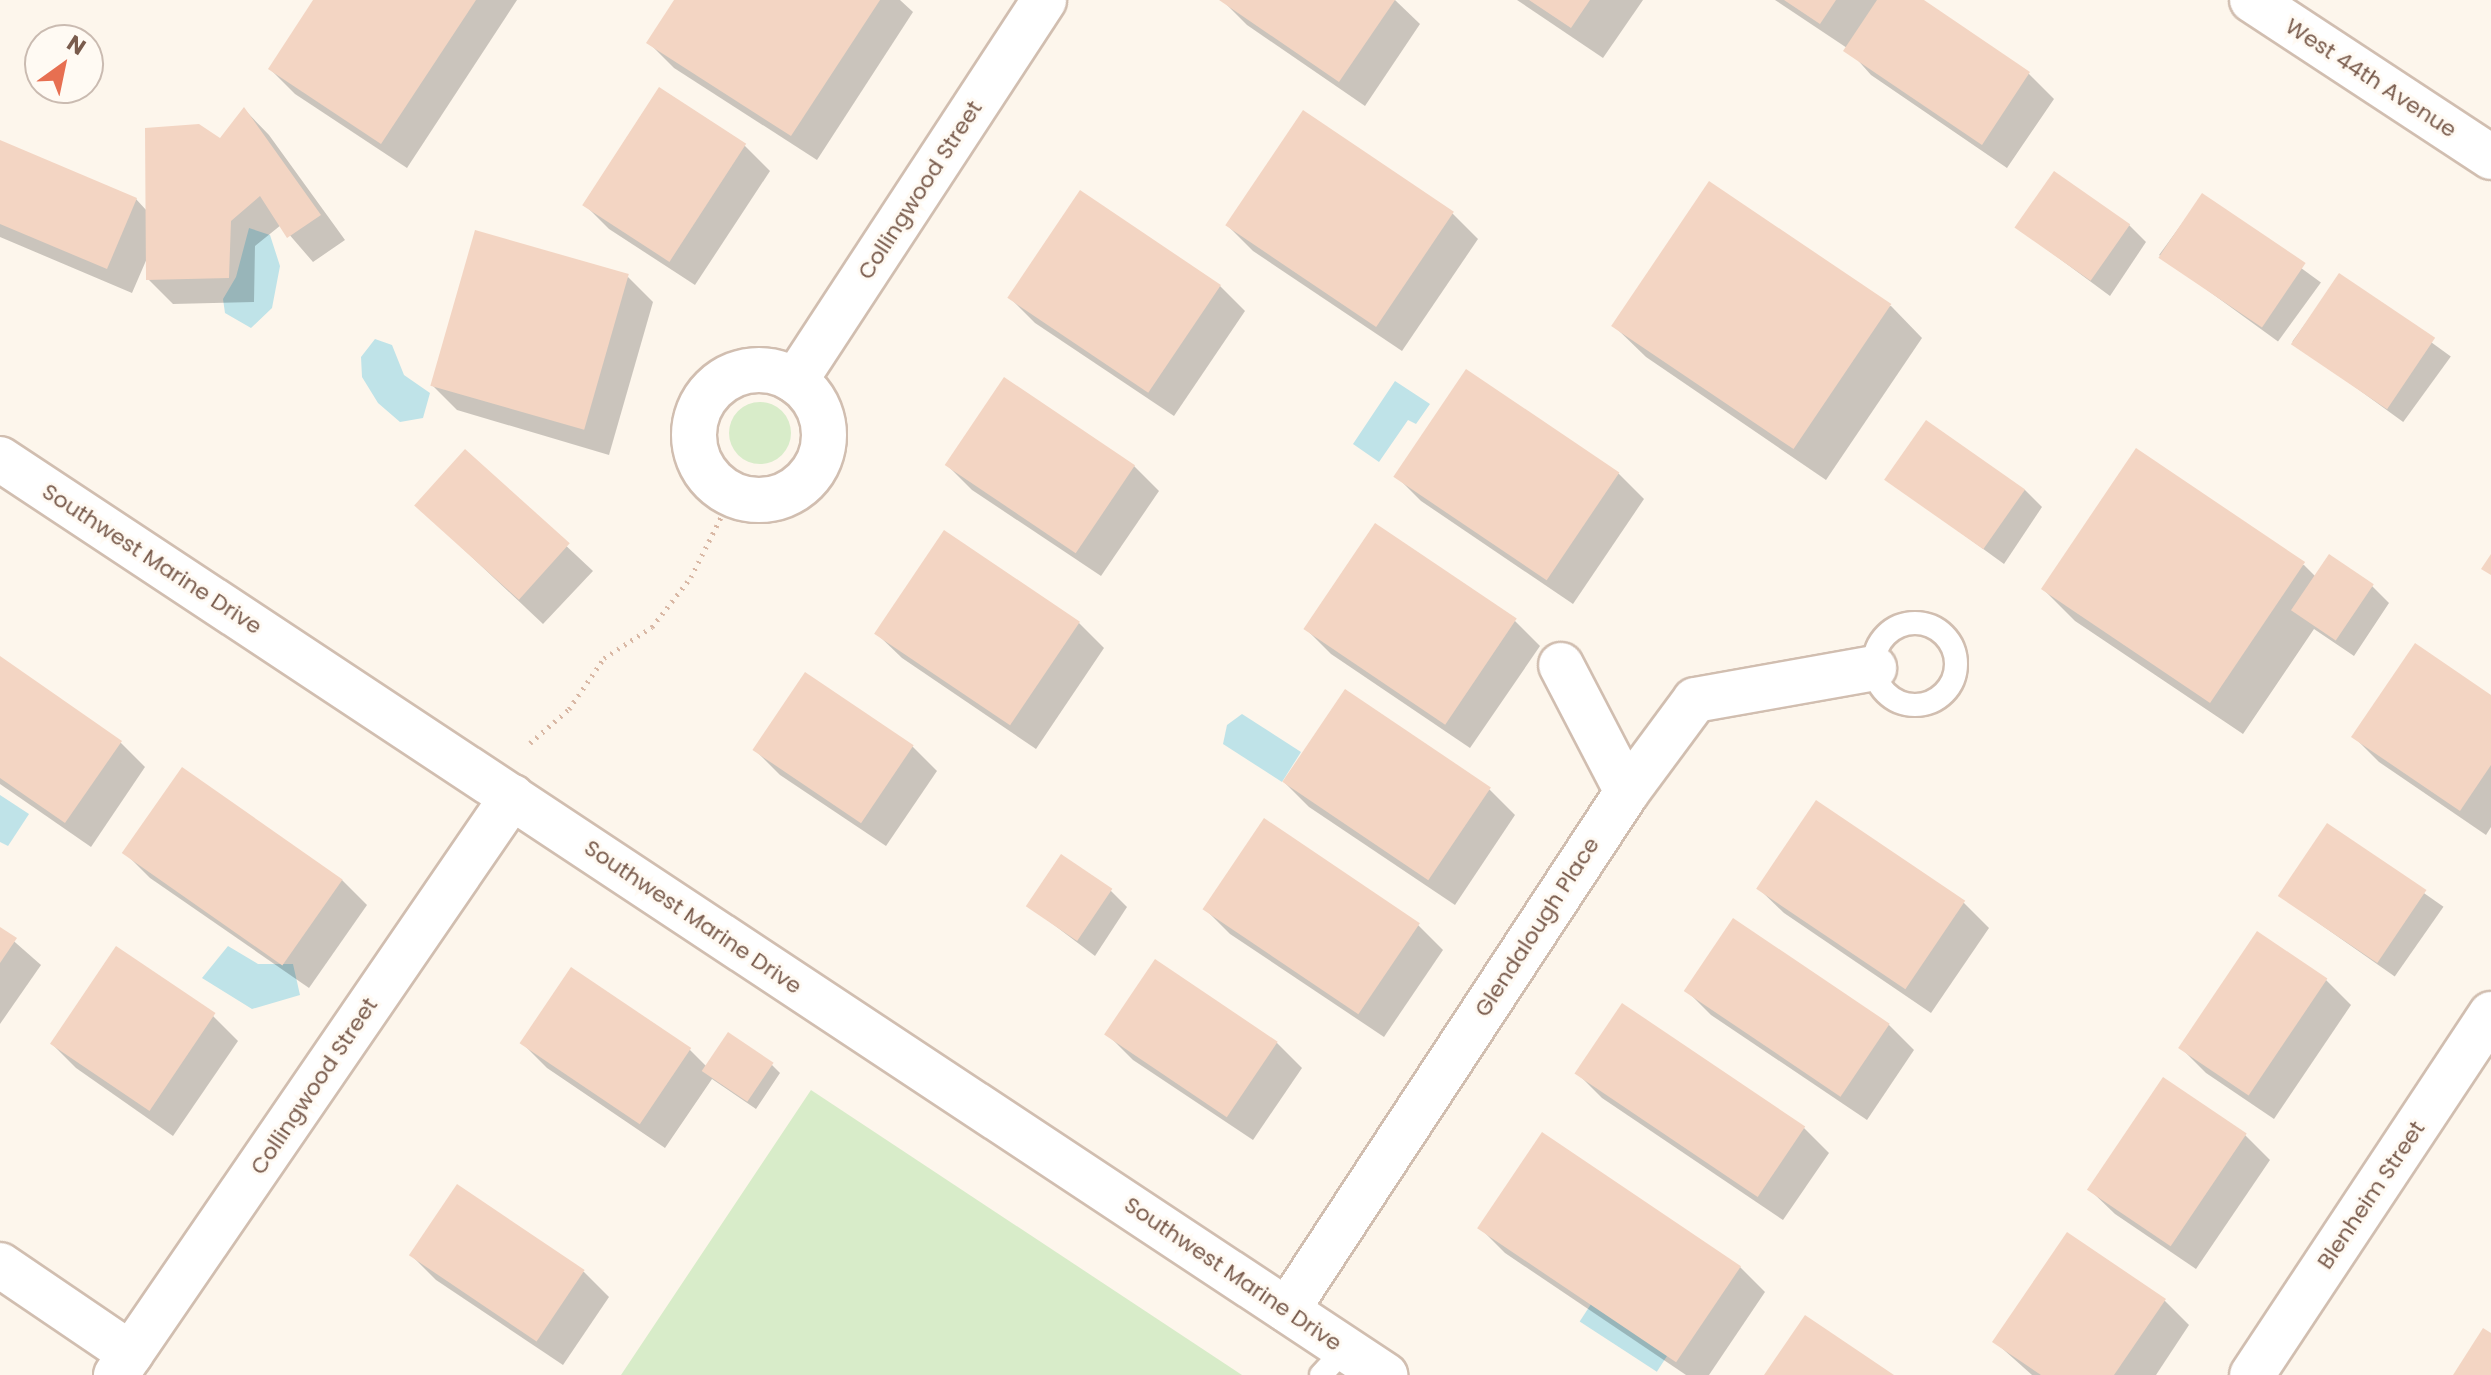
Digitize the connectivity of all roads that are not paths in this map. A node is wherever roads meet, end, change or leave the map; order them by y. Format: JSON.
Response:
{"nodes":[{"id":1,"x":1044,"y":0,"type":"edge"},
{"id":2,"x":2252,"y":0,"type":"edge"},
{"id":3,"x":2491,"y":157,"type":"edge"},
{"id":4,"x":795,"y":381,"type":"junction"},
{"id":5,"x":0,"y":459,"type":"edge"},
{"id":6,"x":1561,"y":665,"type":"dead end"},
{"id":7,"x":1874,"y":668,"type":"dead end"},
{"id":8,"x":1627,"y":792,"type":"junction"},
{"id":9,"x":512,"y":797,"type":"junction"},
{"id":10,"x":2491,"y":1014,"type":"edge"},
{"id":11,"x":0,"y":1265,"type":"edge"},
{"id":12,"x":1287,"y":1310,"type":"junction"},
{"id":13,"x":124,"y":1364,"type":"edge"},
{"id":14,"x":1333,"y":1366,"type":"edge"},
{"id":15,"x":1385,"y":1375,"type":"edge"},
{"id":16,"x":2252,"y":1375,"type":"edge"}],
"edges":[{"from":1,"to":4,"type":"street","name":"Collingwood Street"},
{"from":2,"to":3,"type":"street","name":"West 44th Avenue"},
{"from":4,"to":4,"type":"street"},
{"from":5,"to":9,"type":"street","name":"Southwest Marine Drive"},
{"from":6,"to":8,"type":"street"},
{"from":7,"to":8,"type":"street","name":"Glendalough Place"},
{"from":8,"to":12,"type":"street","name":"Glendalough Place"},
{"from":9,"to":12,"type":"street","name":"Southwest Marine Drive"},
{"from":9,"to":13,"type":"street","name":"Collingwood Street"},
{"from":10,"to":16,"type":"street","name":"Blenheim Street"},
{"from":11,"to":13,"type":"street"},
{"from":12,"to":14,"type":"street","name":"Southwest Marine Drive"},
{"from":14,"to":15,"type":"street","name":"Southwest Marine Drive"}]}
